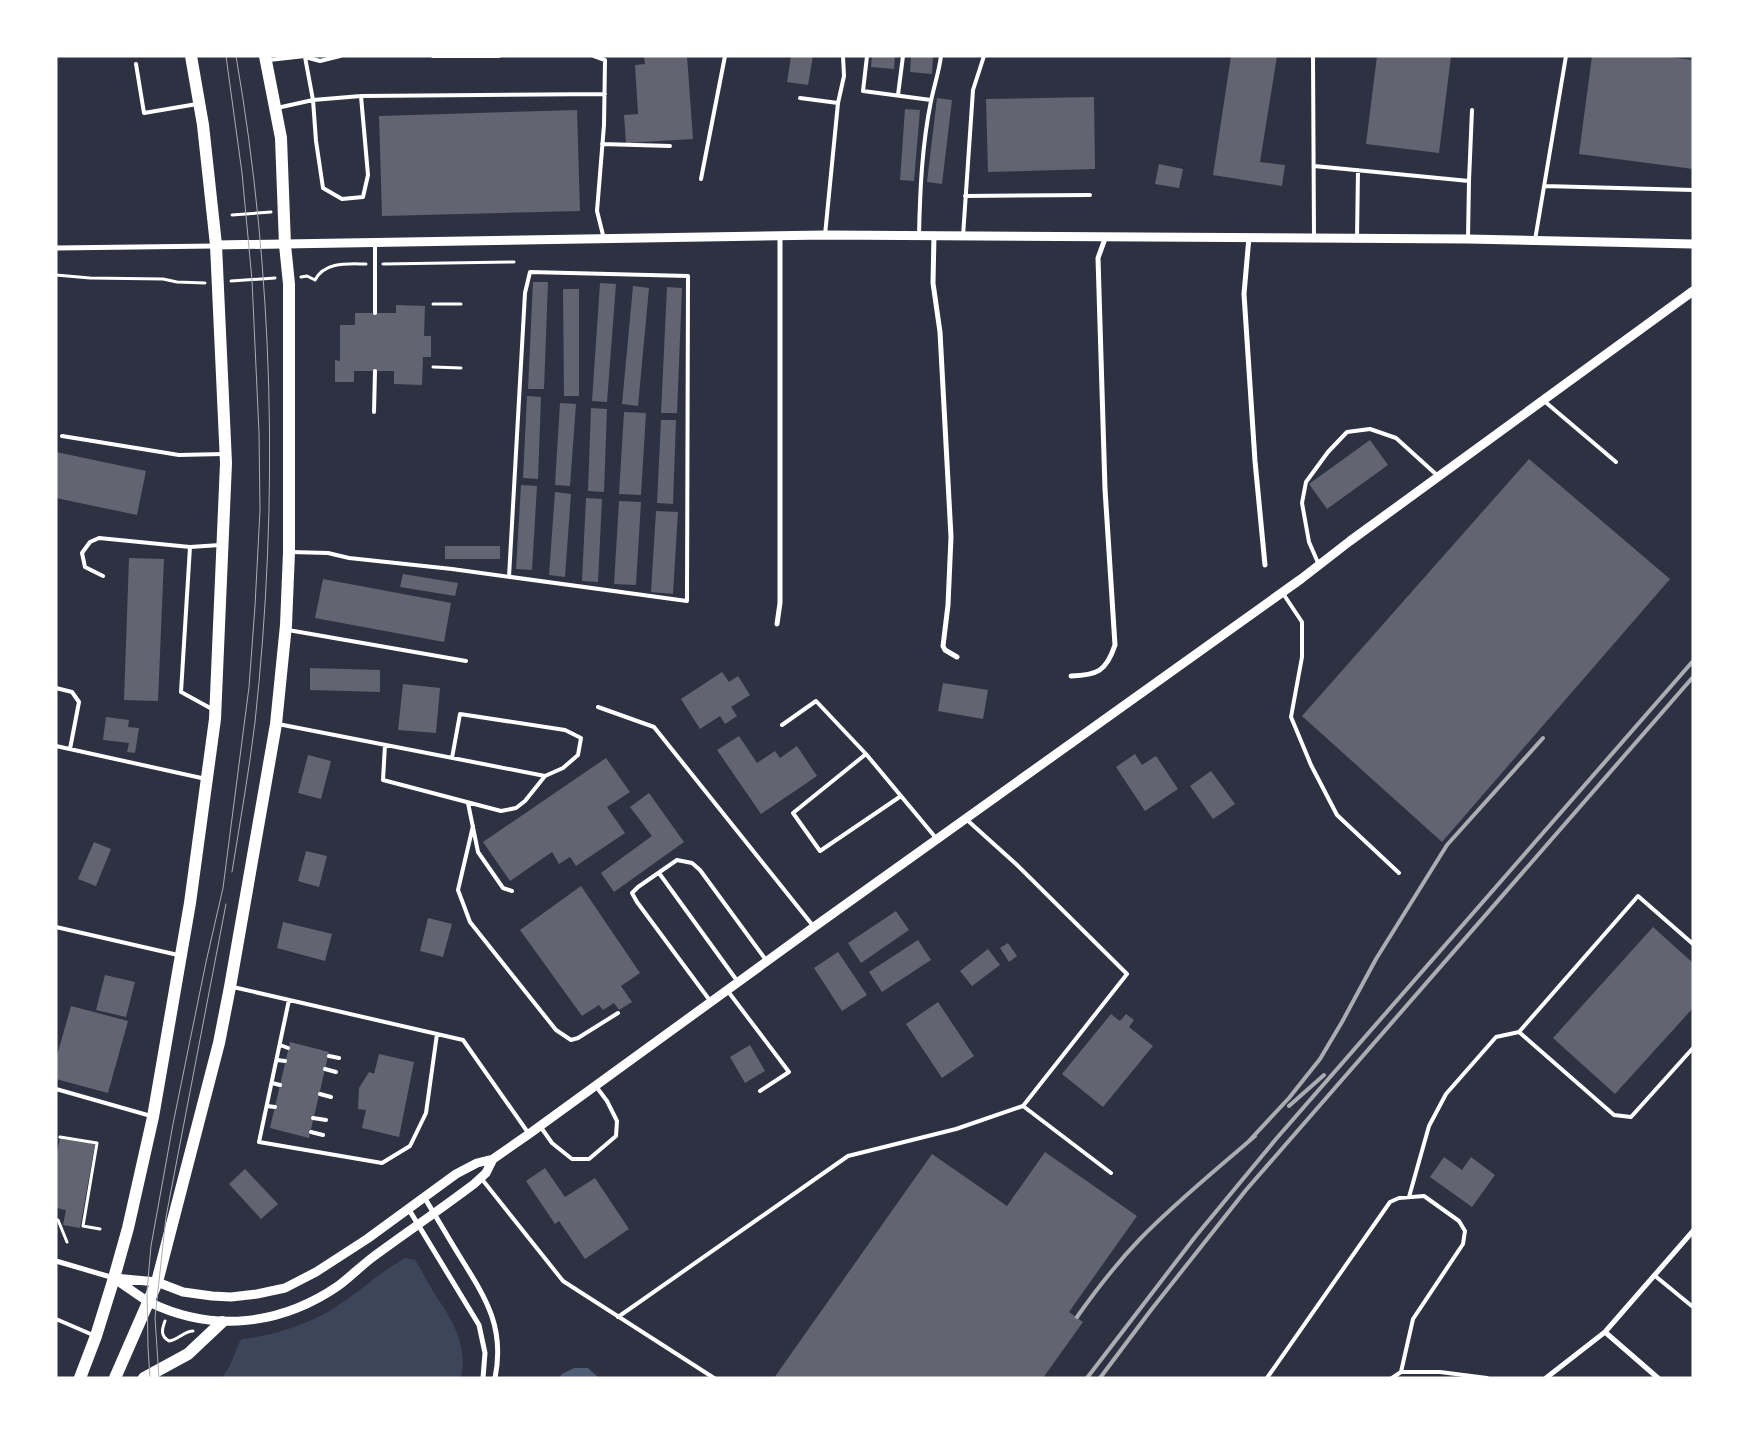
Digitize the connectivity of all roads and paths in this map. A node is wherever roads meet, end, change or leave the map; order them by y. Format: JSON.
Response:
{"nodes":[{"id":1,"x":191,"y":56,"type":"edge"},
{"id":2,"x":340,"y":56,"type":"edge"},
{"id":3,"x":433,"y":56,"type":"edge"},
{"id":4,"x":498,"y":56,"type":"edge"},
{"id":5,"x":594,"y":56,"type":"edge"},
{"id":6,"x":611,"y":56,"type":"edge"},
{"id":7,"x":725,"y":56,"type":"edge"},
{"id":8,"x":843,"y":56,"type":"edge"},
{"id":9,"x":867,"y":56,"type":"edge"},
{"id":10,"x":903,"y":56,"type":"edge"},
{"id":11,"x":941,"y":56,"type":"edge"},
{"id":12,"x":984,"y":56,"type":"edge"},
{"id":13,"x":1313,"y":56,"type":"edge"},
{"id":14,"x":1566,"y":56,"type":"edge"},
{"id":15,"x":305,"y":57,"type":"edge"},
{"id":16,"x":266,"y":58,"type":"edge"},
{"id":17,"x":605,"y":60,"type":"junction"},
{"id":18,"x":136,"y":64,"type":"dead end"},
{"id":19,"x":605,"y":94,"type":"junction"},
{"id":20,"x":898,"y":95,"type":"junction"},
{"id":21,"x":361,"y":96,"type":"junction"},
{"id":22,"x":800,"y":98,"type":"dead end"},
{"id":23,"x":313,"y":100,"type":"junction"},
{"id":24,"x":931,"y":100,"type":"junction"},
{"id":25,"x":838,"y":103,"type":"junction"},
{"id":26,"x":199,"y":104,"type":"junction"},
{"id":27,"x":276,"y":108,"type":"junction"},
{"id":28,"x":1472,"y":110,"type":"dead end"},
{"id":29,"x":602,"y":144,"type":"junction"},
{"id":30,"x":670,"y":146,"type":"dead end"},
{"id":31,"x":1314,"y":166,"type":"junction"},
{"id":32,"x":1358,"y":170,"type":"junction"},
{"id":33,"x":701,"y":179,"type":"dead end"},
{"id":34,"x":1469,"y":181,"type":"junction"},
{"id":35,"x":1544,"y":186,"type":"junction"},
{"id":36,"x":1693,"y":190,"type":"edge"},
{"id":37,"x":1090,"y":195,"type":"dead end"},
{"id":38,"x":966,"y":196,"type":"junction"},
{"id":39,"x":275,"y":211,"type":"dead end"},
{"id":40,"x":232,"y":215,"type":"dead end"},
{"id":41,"x":780,"y":235,"type":"junction"},
{"id":42,"x":824,"y":235,"type":"junction"},
{"id":43,"x":919,"y":235,"type":"junction"},
{"id":44,"x":934,"y":235,"type":"junction"},
{"id":45,"x":1106,"y":235,"type":"junction"},
{"id":46,"x":963,"y":236,"type":"junction"},
{"id":47,"x":1249,"y":237,"type":"junction"},
{"id":48,"x":1314,"y":238,"type":"junction"},
{"id":49,"x":1357,"y":238,"type":"junction"},
{"id":50,"x":604,"y":239,"type":"junction"},
{"id":51,"x":1468,"y":239,"type":"junction"},
{"id":52,"x":1535,"y":240,"type":"junction"},
{"id":53,"x":376,"y":243,"type":"junction"},
{"id":54,"x":1693,"y":244,"type":"edge"},
{"id":55,"x":285,"y":245,"type":"junction"},
{"id":56,"x":216,"y":246,"type":"junction"},
{"id":57,"x":56,"y":248,"type":"edge"},
{"id":58,"x":514,"y":262,"type":"dead end"},
{"id":59,"x":375,"y":264,"type":"junction"},
{"id":60,"x":56,"y":275,"type":"edge"},
{"id":61,"x":307,"y":276,"type":"dead end"},
{"id":62,"x":274,"y":278,"type":"dead end"},
{"id":63,"x":230,"y":281,"type":"dead end"},
{"id":64,"x":206,"y":283,"type":"dead end"},
{"id":65,"x":1693,"y":291,"type":"edge"},
{"id":66,"x":433,"y":304,"type":"dead end"},
{"id":67,"x":461,"y":304,"type":"dead end"},
{"id":68,"x":375,"y":313,"type":"dead end"},
{"id":69,"x":432,"y":367,"type":"dead end"},
{"id":70,"x":461,"y":368,"type":"dead end"},
{"id":71,"x":375,"y":371,"type":"dead end"},
{"id":72,"x":1543,"y":400,"type":"junction"},
{"id":73,"x":374,"y":412,"type":"dead end"},
{"id":74,"x":62,"y":436,"type":"dead end"},
{"id":75,"x":226,"y":454,"type":"junction"},
{"id":76,"x":1616,"y":462,"type":"dead end"},
{"id":77,"x":1439,"y":476,"type":"junction"},
{"id":78,"x":222,"y":544,"type":"junction"},
{"id":79,"x":190,"y":547,"type":"junction"},
{"id":80,"x":289,"y":552,"type":"junction"},
{"id":81,"x":1266,"y":565,"type":"dead end"},
{"id":82,"x":1319,"y":565,"type":"junction"},
{"id":83,"x":103,"y":576,"type":"dead end"},
{"id":84,"x":509,"y":577,"type":"junction"},
{"id":85,"x":1282,"y":592,"type":"junction"},
{"id":86,"x":777,"y":624,"type":"dead end"},
{"id":87,"x":286,"y":630,"type":"junction"},
{"id":88,"x":956,"y":657,"type":"dead end"},
{"id":89,"x":466,"y":662,"type":"dead end"},
{"id":90,"x":1071,"y":676,"type":"dead end"},
{"id":91,"x":56,"y":688,"type":"edge"},
{"id":92,"x":598,"y":707,"type":"dead end"},
{"id":93,"x":216,"y":711,"type":"junction"},
{"id":94,"x":276,"y":724,"type":"junction"},
{"id":95,"x":782,"y":725,"type":"dead end"},
{"id":96,"x":385,"y":745,"type":"junction"},
{"id":97,"x":56,"y":746,"type":"edge"},
{"id":98,"x":70,"y":749,"type":"junction"},
{"id":99,"x":866,"y":754,"type":"junction"},
{"id":100,"x":452,"y":758,"type":"junction"},
{"id":101,"x":545,"y":776,"type":"junction"},
{"id":102,"x":208,"y":780,"type":"junction"},
{"id":103,"x":901,"y":796,"type":"junction"},
{"id":104,"x":468,"y":803,"type":"junction"},
{"id":105,"x":966,"y":819,"type":"junction"},
{"id":106,"x":473,"y":826,"type":"junction"},
{"id":107,"x":938,"y":840,"type":"junction"},
{"id":108,"x":659,"y":873,"type":"junction"},
{"id":109,"x":1399,"y":873,"type":"dead end"},
{"id":110,"x":512,"y":891,"type":"dead end"},
{"id":111,"x":56,"y":927,"type":"edge"},
{"id":112,"x":814,"y":927,"type":"junction"},
{"id":113,"x":1693,"y":944,"type":"edge"},
{"id":114,"x":181,"y":956,"type":"junction"},
{"id":115,"x":767,"y":961,"type":"junction"},
{"id":116,"x":738,"y":982,"type":"junction"},
{"id":117,"x":230,"y":987,"type":"junction"},
{"id":118,"x":727,"y":990,"type":"junction"},
{"id":119,"x":289,"y":1000,"type":"junction"},
{"id":120,"x":711,"y":1002,"type":"junction"},
{"id":121,"x":618,"y":1013,"type":"dead end"},
{"id":122,"x":1519,"y":1032,"type":"junction"},
{"id":123,"x":437,"y":1034,"type":"junction"},
{"id":124,"x":280,"y":1046,"type":"junction"},
{"id":125,"x":288,"y":1048,"type":"dead end"},
{"id":126,"x":1693,"y":1048,"type":"edge"},
{"id":127,"x":328,"y":1056,"type":"dead end"},
{"id":128,"x":339,"y":1058,"type":"dead end"},
{"id":129,"x":277,"y":1060,"type":"junction"},
{"id":130,"x":285,"y":1061,"type":"dead end"},
{"id":131,"x":325,"y":1070,"type":"dead end"},
{"id":132,"x":336,"y":1072,"type":"dead end"},
{"id":133,"x":272,"y":1083,"type":"junction"},
{"id":134,"x":280,"y":1085,"type":"dead end"},
{"id":135,"x":595,"y":1086,"type":"junction"},
{"id":136,"x":56,"y":1089,"type":"edge"},
{"id":137,"x":760,"y":1091,"type":"dead end"},
{"id":138,"x":320,"y":1094,"type":"dead end"},
{"id":139,"x":331,"y":1097,"type":"dead end"},
{"id":140,"x":267,"y":1106,"type":"junction"},
{"id":141,"x":1023,"y":1106,"type":"junction"},
{"id":142,"x":275,"y":1107,"type":"dead end"},
{"id":143,"x":153,"y":1117,"type":"junction"},
{"id":144,"x":313,"y":1118,"type":"dead end"},
{"id":145,"x":326,"y":1120,"type":"dead end"},
{"id":146,"x":264,"y":1121,"type":"junction"},
{"id":147,"x":271,"y":1123,"type":"dead end"},
{"id":148,"x":540,"y":1126,"type":"junction"},
{"id":149,"x":311,"y":1132,"type":"dead end"},
{"id":150,"x":529,"y":1134,"type":"junction"},
{"id":151,"x":323,"y":1135,"type":"dead end"},
{"id":152,"x":60,"y":1137,"type":"dead end"},
{"id":153,"x":493,"y":1159,"type":"junction"},
{"id":154,"x":1111,"y":1173,"type":"dead end"},
{"id":155,"x":481,"y":1178,"type":"junction"},
{"id":156,"x":424,"y":1197,"type":"junction"},
{"id":157,"x":1409,"y":1197,"type":"junction"},
{"id":158,"x":408,"y":1208,"type":"junction"},
{"id":159,"x":434,"y":1214,"type":"junction"},
{"id":160,"x":56,"y":1220,"type":"edge"},
{"id":161,"x":418,"y":1225,"type":"junction"},
{"id":162,"x":100,"y":1229,"type":"dead end"},
{"id":163,"x":1693,"y":1231,"type":"edge"},
{"id":164,"x":67,"y":1242,"type":"dead end"},
{"id":165,"x":56,"y":1260,"type":"edge"},
{"id":166,"x":1654,"y":1275,"type":"junction"},
{"id":167,"x":114,"y":1278,"type":"junction"},
{"id":168,"x":157,"y":1282,"type":"junction"},
{"id":169,"x":149,"y":1302,"type":"junction"},
{"id":170,"x":1693,"y":1307,"type":"edge"},
{"id":171,"x":618,"y":1317,"type":"junction"},
{"id":172,"x":56,"y":1319,"type":"edge"},
{"id":173,"x":165,"y":1320,"type":"dead end"},
{"id":174,"x":222,"y":1322,"type":"junction"},
{"id":175,"x":1605,"y":1332,"type":"junction"},
{"id":176,"x":198,"y":1335,"type":"dead end"},
{"id":177,"x":96,"y":1336,"type":"junction"},
{"id":178,"x":1401,"y":1372,"type":"junction"},
{"id":179,"x":80,"y":1378,"type":"edge"},
{"id":180,"x":115,"y":1378,"type":"edge"},
{"id":181,"x":144,"y":1378,"type":"edge"},
{"id":182,"x":483,"y":1378,"type":"edge"},
{"id":183,"x":495,"y":1378,"type":"edge"},
{"id":184,"x":714,"y":1378,"type":"edge"},
{"id":185,"x":1266,"y":1378,"type":"edge"},
{"id":186,"x":1392,"y":1378,"type":"edge"},
{"id":187,"x":1488,"y":1378,"type":"edge"},
{"id":188,"x":1546,"y":1378,"type":"edge"},
{"id":189,"x":1658,"y":1378,"type":"edge"}],
"edges":[{"from":1,"to":26,"type":"main road"},
{"from":2,"to":15,"type":"lane"},
{"from":3,"to":4,"type":"lane"},
{"from":5,"to":17,"type":"lane"},
{"from":6,"to":17,"type":"lane"},
{"from":7,"to":33,"type":"lane"},
{"from":8,"to":25,"type":"lane"},
{"from":9,"to":20,"type":"lane"},
{"from":10,"to":20,"type":"lane"},
{"from":11,"to":24,"type":"lane"},
{"from":12,"to":38,"type":"lane"},
{"from":13,"to":31,"type":"lane"},
{"from":14,"to":35,"type":"lane"},
{"from":15,"to":16,"type":"lane"},
{"from":15,"to":23,"type":"lane"},
{"from":16,"to":27,"type":"main road"},
{"from":17,"to":19,"type":"lane"},
{"from":18,"to":26,"type":"lane"},
{"from":19,"to":21,"type":"lane"},
{"from":19,"to":29,"type":"lane"},
{"from":20,"to":24,"type":"lane"},
{"from":21,"to":23,"type":"lane"},
{"from":21,"to":23,"type":"lane"},
{"from":22,"to":25,"type":"lane"},
{"from":23,"to":27,"type":"lane"},
{"from":24,"to":43,"type":"lane"},
{"from":25,"to":42,"type":"lane"},
{"from":26,"to":56,"type":"main road"},
{"from":27,"to":55,"type":"main road"},
{"from":28,"to":34,"type":"lane"},
{"from":29,"to":30,"type":"lane"},
{"from":29,"to":50,"type":"lane"},
{"from":31,"to":32,"type":"lane"},
{"from":31,"to":48,"type":"lane"},
{"from":32,"to":34,"type":"lane"},
{"from":32,"to":49,"type":"lane"},
{"from":34,"to":51,"type":"lane"},
{"from":35,"to":36,"type":"lane"},
{"from":35,"to":52,"type":"lane"},
{"from":37,"to":38,"type":"lane"},
{"from":38,"to":46,"type":"lane"},
{"from":39,"to":40,"type":"path"},
{"from":41,"to":42,"type":"street"},
{"from":41,"to":50,"type":"street"},
{"from":41,"to":86,"type":"street"},
{"from":42,"to":43,"type":"street"},
{"from":43,"to":44,"type":"street"},
{"from":44,"to":46,"type":"street"},
{"from":44,"to":88,"type":"street"},
{"from":45,"to":46,"type":"street"},
{"from":45,"to":47,"type":"street"},
{"from":45,"to":90,"type":"street"},
{"from":47,"to":48,"type":"street"},
{"from":47,"to":81,"type":"street"},
{"from":48,"to":49,"type":"street"},
{"from":49,"to":51,"type":"street"},
{"from":50,"to":53,"type":"street"},
{"from":51,"to":52,"type":"street"},
{"from":52,"to":54,"type":"street"},
{"from":53,"to":55,"type":"street"},
{"from":53,"to":59,"type":"lane"},
{"from":55,"to":56,"type":"street"},
{"from":55,"to":80,"type":"main road"},
{"from":56,"to":57,"type":"street"},
{"from":56,"to":75,"type":"main road"},
{"from":58,"to":59,"type":"path"},
{"from":59,"to":61,"type":"path"},
{"from":59,"to":68,"type":"lane"},
{"from":60,"to":64,"type":"path"},
{"from":62,"to":63,"type":"path"},
{"from":65,"to":72,"type":"street"},
{"from":66,"to":67,"type":"path"},
{"from":69,"to":70,"type":"path"},
{"from":71,"to":73,"type":"lane"},
{"from":72,"to":76,"type":"lane"},
{"from":72,"to":77,"type":"street"},
{"from":74,"to":75,"type":"lane"},
{"from":75,"to":78,"type":"main road"},
{"from":77,"to":82,"type":"street"},
{"from":77,"to":82,"type":"lane"},
{"from":78,"to":79,"type":"lane"},
{"from":78,"to":93,"type":"main road"},
{"from":79,"to":83,"type":"lane"},
{"from":79,"to":93,"type":"lane"},
{"from":80,"to":84,"type":"lane"},
{"from":80,"to":87,"type":"main road"},
{"from":82,"to":85,"type":"street"},
{"from":84,"to":84,"type":"lane"},
{"from":85,"to":105,"type":"street"},
{"from":85,"to":109,"type":"lane"},
{"from":87,"to":89,"type":"lane"},
{"from":87,"to":94,"type":"main road"},
{"from":91,"to":98,"type":"lane"},
{"from":92,"to":112,"type":"lane"},
{"from":93,"to":102,"type":"main road"},
{"from":94,"to":96,"type":"lane"},
{"from":94,"to":117,"type":"main road"},
{"from":95,"to":99,"type":"lane"},
{"from":96,"to":100,"type":"lane"},
{"from":96,"to":104,"type":"lane"},
{"from":97,"to":98,"type":"lane"},
{"from":98,"to":102,"type":"lane"},
{"from":99,"to":103,"type":"lane"},
{"from":99,"to":103,"type":"lane"},
{"from":100,"to":101,"type":"lane"},
{"from":100,"to":101,"type":"lane"},
{"from":101,"to":104,"type":"lane"},
{"from":102,"to":114,"type":"main road"},
{"from":103,"to":107,"type":"lane"},
{"from":104,"to":106,"type":"lane"},
{"from":105,"to":107,"type":"street"},
{"from":105,"to":141,"type":"lane"},
{"from":106,"to":110,"type":"lane"},
{"from":106,"to":121,"type":"lane"},
{"from":107,"to":112,"type":"street"},
{"from":108,"to":115,"type":"lane"},
{"from":108,"to":116,"type":"lane"},
{"from":108,"to":120,"type":"lane"},
{"from":111,"to":114,"type":"lane"},
{"from":112,"to":115,"type":"street"},
{"from":113,"to":122,"type":"lane"},
{"from":114,"to":143,"type":"main road"},
{"from":115,"to":116,"type":"street"},
{"from":116,"to":118,"type":"street"},
{"from":117,"to":119,"type":"lane"},
{"from":117,"to":168,"type":"main road"},
{"from":118,"to":120,"type":"street"},
{"from":118,"to":137,"type":"lane"},
{"from":119,"to":123,"type":"lane"},
{"from":119,"to":124,"type":"lane"},
{"from":120,"to":135,"type":"street"},
{"from":122,"to":126,"type":"lane"},
{"from":122,"to":157,"type":"lane"},
{"from":123,"to":146,"type":"lane"},
{"from":123,"to":150,"type":"lane"},
{"from":124,"to":125,"type":"lane"},
{"from":124,"to":129,"type":"lane"},
{"from":127,"to":128,"type":"lane"},
{"from":129,"to":130,"type":"lane"},
{"from":129,"to":133,"type":"lane"},
{"from":131,"to":132,"type":"lane"},
{"from":133,"to":134,"type":"lane"},
{"from":133,"to":140,"type":"lane"},
{"from":135,"to":148,"type":"street"},
{"from":135,"to":148,"type":"lane"},
{"from":136,"to":143,"type":"lane"},
{"from":138,"to":139,"type":"lane"},
{"from":140,"to":142,"type":"lane"},
{"from":140,"to":146,"type":"lane"},
{"from":141,"to":154,"type":"lane"},
{"from":141,"to":171,"type":"lane"},
{"from":143,"to":167,"type":"main road"},
{"from":144,"to":145,"type":"lane"},
{"from":146,"to":147,"type":"lane"},
{"from":148,"to":150,"type":"street"},
{"from":149,"to":151,"type":"lane"},
{"from":150,"to":153,"type":"street"},
{"from":152,"to":162,"type":"path"},
{"from":153,"to":155,"type":"street"},
{"from":153,"to":156,"type":"street"},
{"from":155,"to":159,"type":"street"},
{"from":155,"to":171,"type":"lane"},
{"from":156,"to":158,"type":"street"},
{"from":156,"to":159,"type":"street"},
{"from":157,"to":178,"type":"lane"},
{"from":157,"to":185,"type":"lane"},
{"from":158,"to":161,"type":"street"},
{"from":158,"to":168,"type":"street"},
{"from":159,"to":161,"type":"street"},
{"from":159,"to":183,"type":"street"},
{"from":160,"to":164,"type":"path"},
{"from":161,"to":174,"type":"street"},
{"from":161,"to":182,"type":"street"},
{"from":163,"to":166,"type":"street"},
{"from":165,"to":167,"type":"street"},
{"from":166,"to":170,"type":"lane"},
{"from":166,"to":175,"type":"street"},
{"from":167,"to":168,"type":"street"},
{"from":167,"to":169,"type":"street"},
{"from":167,"to":177,"type":"main road"},
{"from":168,"to":169,"type":"main road"},
{"from":169,"to":174,"type":"street"},
{"from":169,"to":180,"type":"main road"},
{"from":171,"to":184,"type":"lane"},
{"from":172,"to":177,"type":"lane"},
{"from":173,"to":176,"type":"path"},
{"from":174,"to":181,"type":"main road"},
{"from":175,"to":188,"type":"street"},
{"from":175,"to":189,"type":"street"},
{"from":177,"to":179,"type":"main road"},
{"from":178,"to":186,"type":"lane"},
{"from":178,"to":187,"type":"lane"}]}
